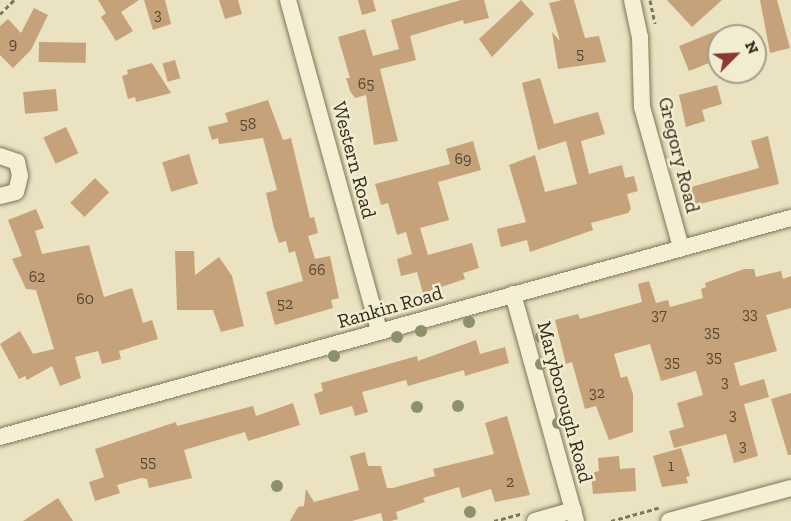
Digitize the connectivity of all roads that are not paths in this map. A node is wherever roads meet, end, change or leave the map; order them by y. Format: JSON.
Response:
{"nodes":[{"id":1,"x":288,"y":0,"type":"edge"},
{"id":2,"x":632,"y":0,"type":"edge"},
{"id":3,"x":0,"y":156,"type":"edge"},
{"id":4,"x":0,"y":196,"type":"edge"},
{"id":5,"x":791,"y":218,"type":"edge"},
{"id":6,"x":681,"y":248,"type":"junction"},
{"id":7,"x":513,"y":294,"type":"junction"},
{"id":8,"x":380,"y":332,"type":"junction"},
{"id":9,"x":0,"y":437,"type":"edge"},
{"id":10,"x":791,"y":488,"type":"edge"},
{"id":11,"x":574,"y":516,"type":"edge"},
{"id":12,"x":535,"y":521,"type":"edge"},
{"id":13,"x":669,"y":521,"type":"edge"}],
"edges":[{"from":1,"to":8,"type":"street","name":"Western Road"},
{"from":2,"to":6,"type":"street","name":"Gregory Road"},
{"from":3,"to":4,"type":"street"},
{"from":5,"to":6,"type":"street","name":"Rankin Road"},
{"from":6,"to":7,"type":"street","name":"Rankin Road"},
{"from":7,"to":8,"type":"street","name":"Rankin Road"},
{"from":7,"to":11,"type":"street","name":"Maryborough Road"},
{"from":8,"to":9,"type":"street","name":"Rankin Road"},
{"from":10,"to":13,"type":"street"},
{"from":11,"to":12,"type":"street"}]}
